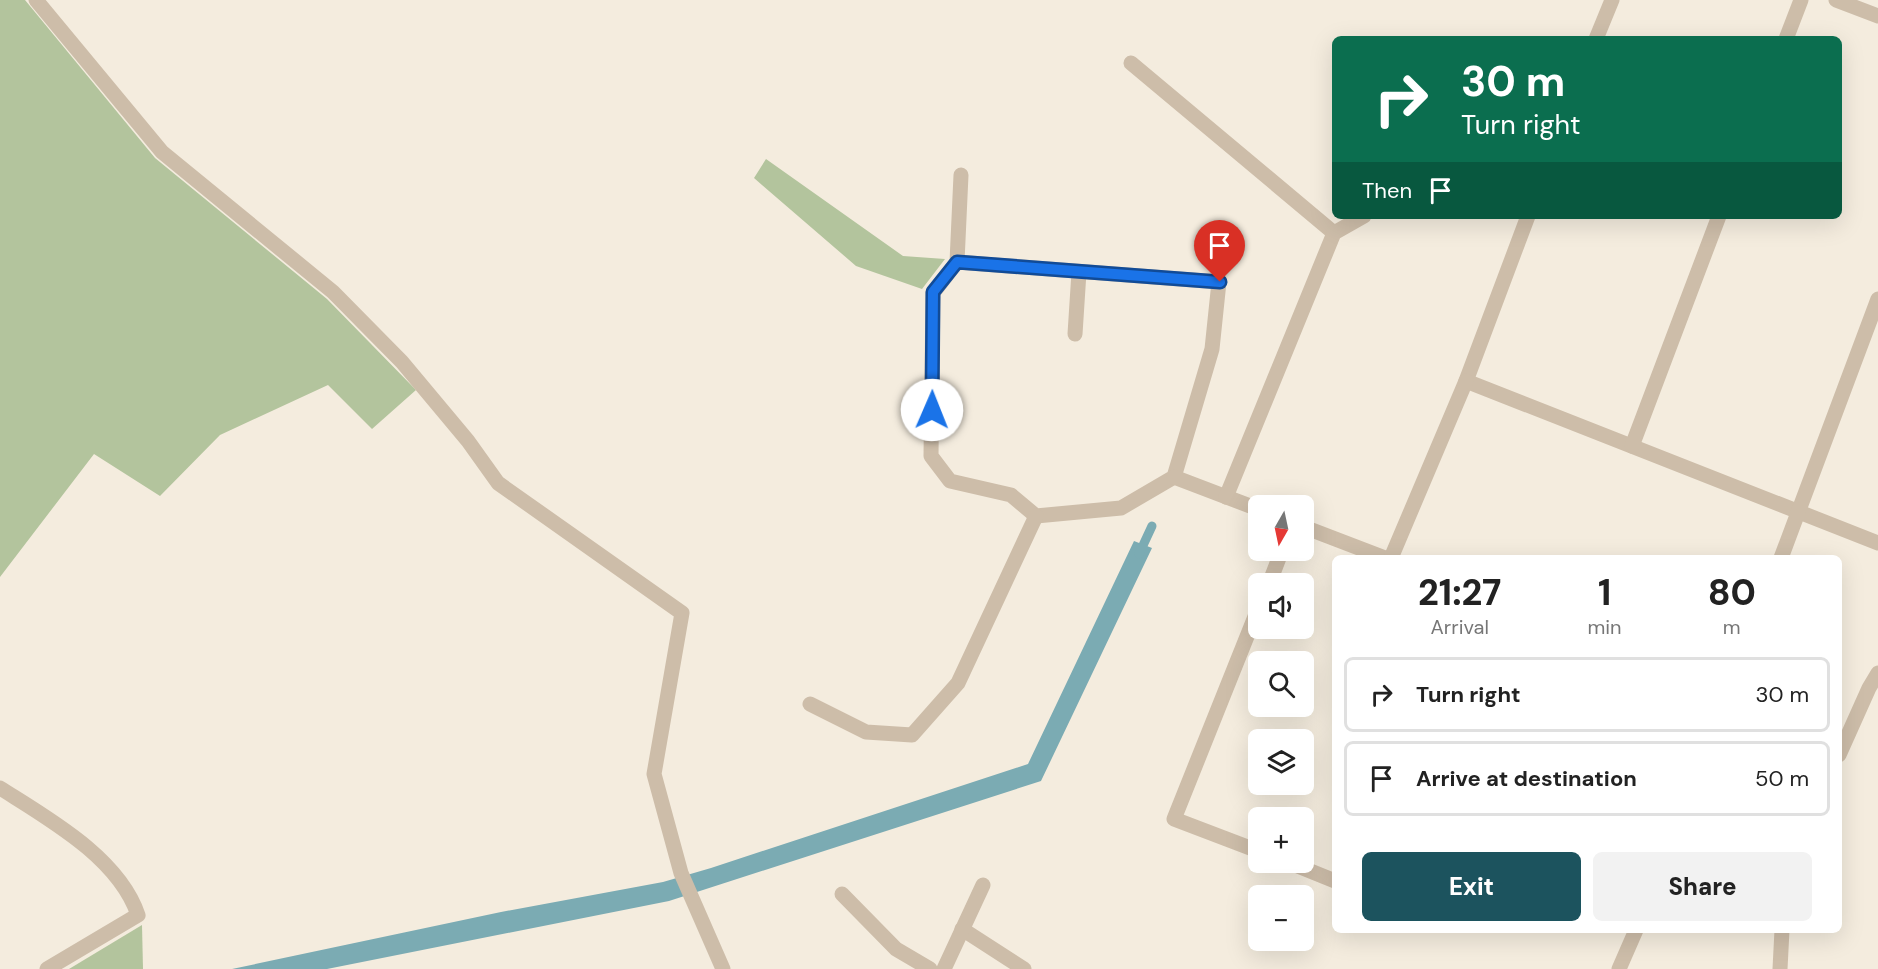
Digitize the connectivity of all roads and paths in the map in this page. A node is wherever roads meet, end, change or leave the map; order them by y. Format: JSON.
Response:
{"nodes":[{"id":1,"x":36,"y":0,"type":"edge"},
{"id":2,"x":1611,"y":0,"type":"edge"},
{"id":3,"x":1801,"y":0,"type":"edge"},
{"id":4,"x":1836,"y":0,"type":"edge"},
{"id":5,"x":1878,"y":16,"type":"edge"},
{"id":6,"x":1597,"y":36,"type":"edge"},
{"id":7,"x":1787,"y":36,"type":"edge"},
{"id":8,"x":1131,"y":63,"type":"dead end"},
{"id":9,"x":961,"y":175,"type":"dead end"},
{"id":10,"x":1359,"y":219,"type":"edge"},
{"id":11,"x":1527,"y":219,"type":"edge"},
{"id":12,"x":1718,"y":219,"type":"edge"},
{"id":13,"x":1334,"y":233,"type":"junction"},
{"id":14,"x":957,"y":262,"type":"junction"},
{"id":15,"x":1079,"y":272,"type":"junction"},
{"id":16,"x":1878,"y":298,"type":"edge"},
{"id":17,"x":1074,"y":334,"type":"dead end"},
{"id":18,"x":1466,"y":381,"type":"junction"},
{"id":19,"x":1632,"y":446,"type":"junction"},
{"id":20,"x":1174,"y":477,"type":"junction"},
{"id":21,"x":1226,"y":497,"type":"junction"},
{"id":22,"x":1248,"y":506,"type":"edge"},
{"id":23,"x":1799,"y":511,"type":"junction"},
{"id":24,"x":1036,"y":516,"type":"junction"},
{"id":25,"x":1314,"y":531,"type":"edge"},
{"id":26,"x":1878,"y":543,"type":"edge"},
{"id":27,"x":1377,"y":555,"type":"edge"},
{"id":28,"x":1391,"y":555,"type":"edge"},
{"id":29,"x":1782,"y":555,"type":"edge"},
{"id":30,"x":1248,"y":634,"type":"edge"},
{"id":31,"x":1878,"y":673,"type":"edge"},
{"id":32,"x":1873,"y":690,"type":"edge"},
{"id":33,"x":810,"y":704,"type":"dead end"},
{"id":34,"x":1842,"y":749,"type":"edge"},
{"id":35,"x":0,"y":788,"type":"edge"},
{"id":36,"x":1248,"y":847,"type":"edge"},
{"id":37,"x":1314,"y":872,"type":"edge"},
{"id":38,"x":1332,"y":879,"type":"edge"},
{"id":39,"x":983,"y":885,"type":"dead end"},
{"id":40,"x":842,"y":894,"type":"dead end"},
{"id":41,"x":962,"y":929,"type":"junction"},
{"id":42,"x":1635,"y":933,"type":"edge"},
{"id":43,"x":1782,"y":933,"type":"edge"},
{"id":44,"x":47,"y":969,"type":"edge"},
{"id":45,"x":723,"y":969,"type":"edge"},
{"id":46,"x":930,"y":969,"type":"edge"},
{"id":47,"x":944,"y":969,"type":"edge"},
{"id":48,"x":1024,"y":969,"type":"edge"},
{"id":49,"x":1619,"y":969,"type":"edge"},
{"id":50,"x":1780,"y":969,"type":"edge"}],
"edges":[{"from":1,"to":45,"type":"street"},
{"from":2,"to":6,"type":"street"},
{"from":3,"to":7,"type":"street"},
{"from":4,"to":5,"type":"street"},
{"from":8,"to":13,"type":"street"},
{"from":9,"to":14,"type":"street"},
{"from":10,"to":13,"type":"street"},
{"from":11,"to":18,"type":"street"},
{"from":12,"to":19,"type":"street"},
{"from":13,"to":21,"type":"street"},
{"from":14,"to":15,"type":"street"},
{"from":14,"to":24,"type":"street"},
{"from":15,"to":17,"type":"street"},
{"from":15,"to":20,"type":"street"},
{"from":16,"to":23,"type":"street"},
{"from":18,"to":19,"type":"street"},
{"from":18,"to":28,"type":"street"},
{"from":19,"to":23,"type":"street"},
{"from":20,"to":21,"type":"street"},
{"from":20,"to":24,"type":"street"},
{"from":21,"to":22,"type":"street"},
{"from":23,"to":26,"type":"street"},
{"from":23,"to":29,"type":"street"},
{"from":24,"to":33,"type":"street"},
{"from":25,"to":27,"type":"street"},
{"from":30,"to":36,"type":"street"},
{"from":31,"to":32,"type":"street"},
{"from":32,"to":34,"type":"street"},
{"from":35,"to":44,"type":"street"},
{"from":37,"to":38,"type":"street"},
{"from":39,"to":41,"type":"street"},
{"from":40,"to":46,"type":"street"},
{"from":41,"to":47,"type":"street"},
{"from":41,"to":48,"type":"street"},
{"from":42,"to":49,"type":"street"},
{"from":43,"to":50,"type":"street"}]}
